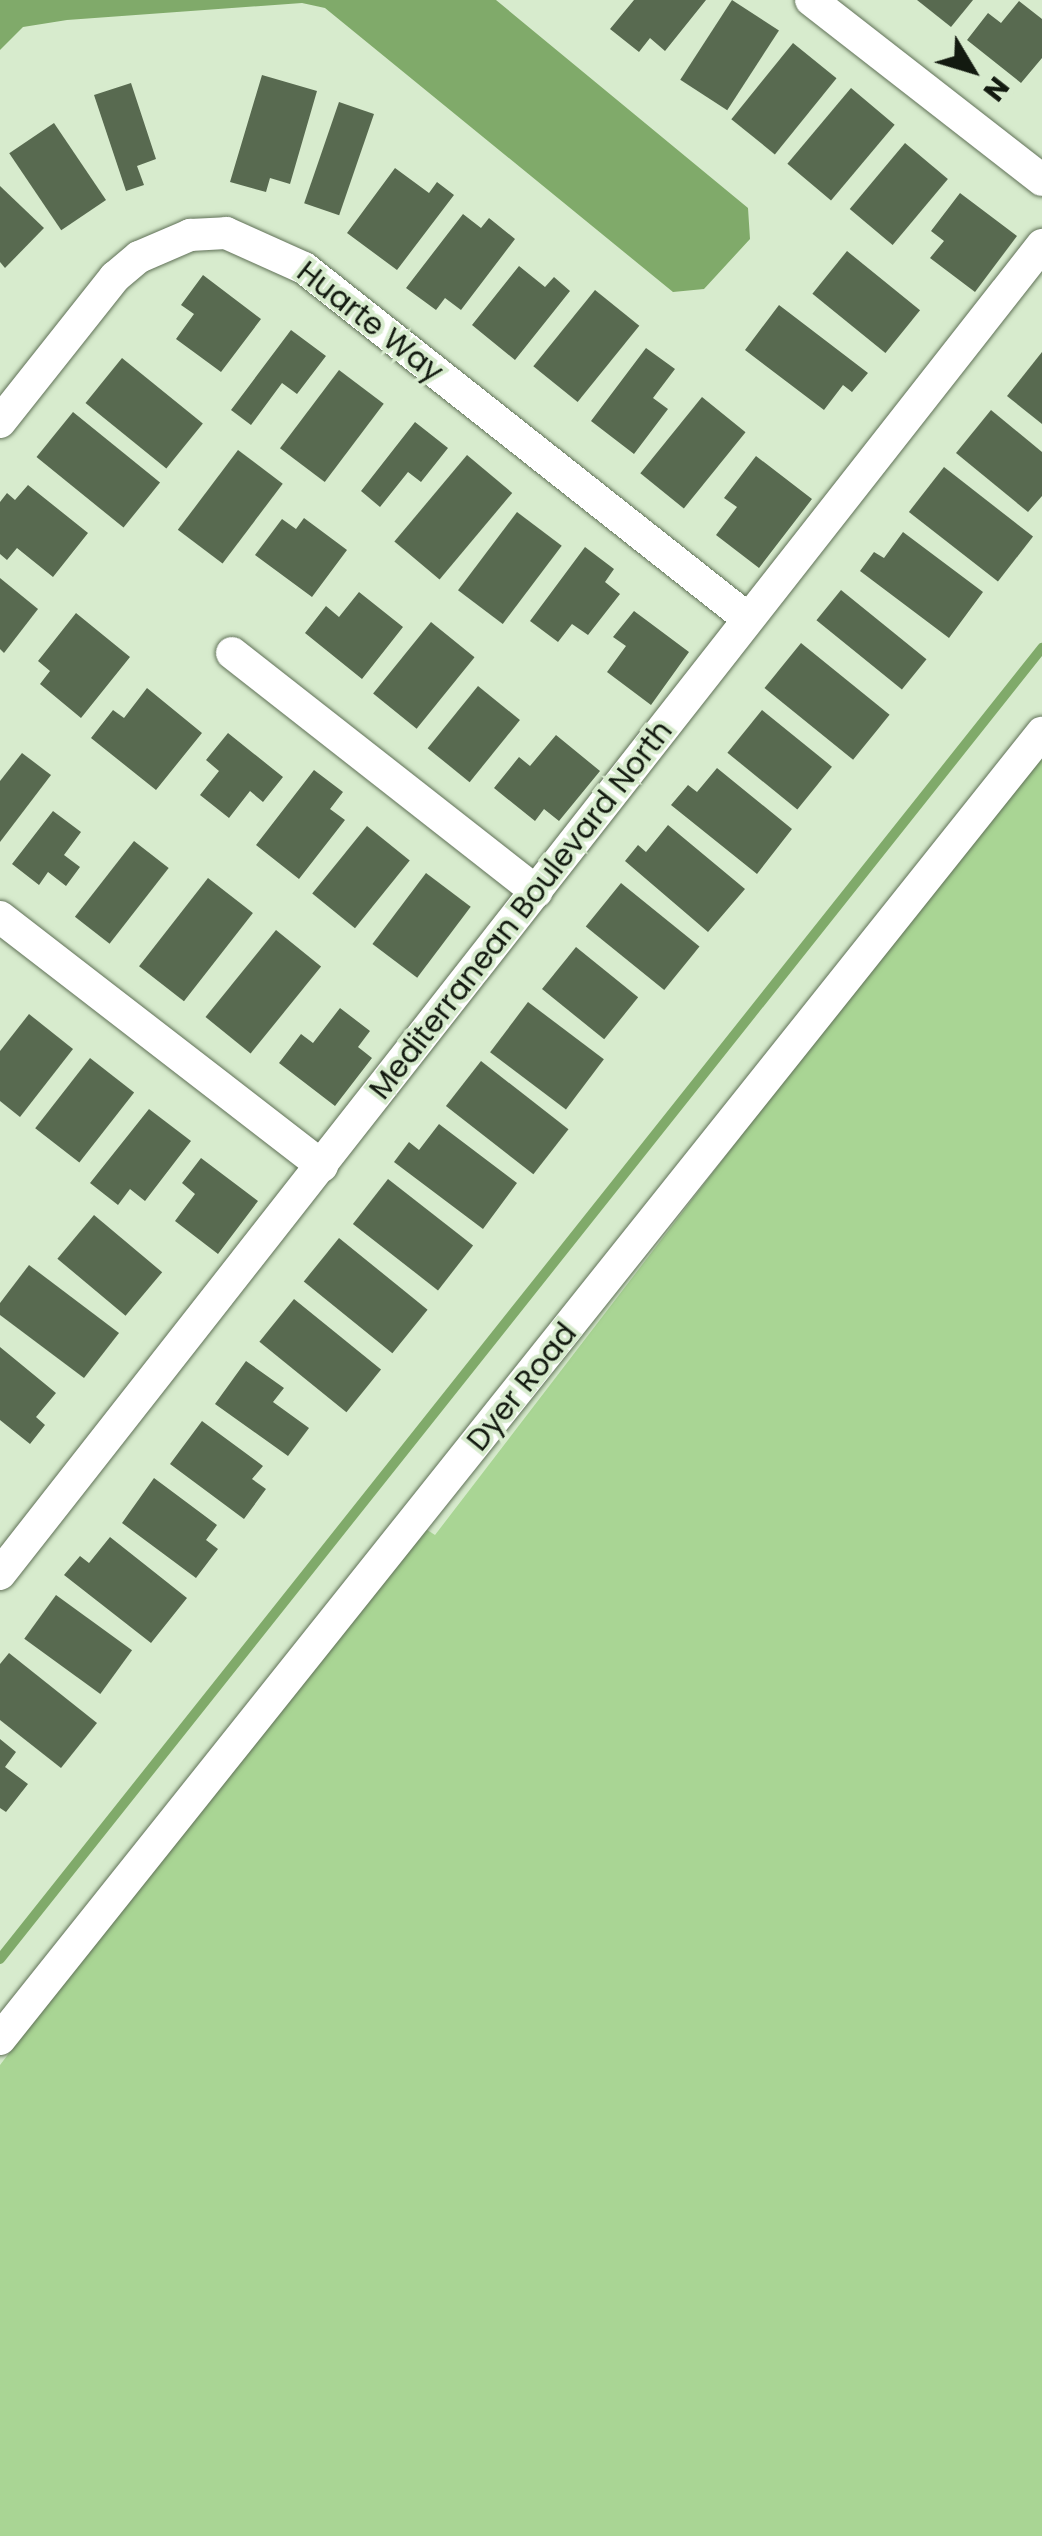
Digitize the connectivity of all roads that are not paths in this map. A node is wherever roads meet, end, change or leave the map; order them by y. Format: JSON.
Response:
{"nodes":[{"id":1,"x":811,"y":0,"type":"edge"},
{"id":2,"x":1042,"y":180,"type":"edge"},
{"id":3,"x":1042,"y":245,"type":"edge"},
{"id":4,"x":0,"y":422,"type":"edge"},
{"id":5,"x":747,"y":618,"type":"junction"},
{"id":6,"x":232,"y":653,"type":"dead end"},
{"id":7,"x":1042,"y":733,"type":"edge"},
{"id":8,"x":537,"y":892,"type":"junction"},
{"id":9,"x":0,"y":917,"type":"edge"},
{"id":10,"x":322,"y":1166,"type":"junction"},
{"id":11,"x":0,"y":1574,"type":"edge"},
{"id":12,"x":0,"y":2040,"type":"edge"}],
"edges":[{"from":1,"to":2,"type":"street"},
{"from":3,"to":5,"type":"street","name":"Mediterranean Boulevard North"},
{"from":4,"to":5,"type":"street","name":"Huarte Way"},
{"from":5,"to":8,"type":"street","name":"Mediterranean Boulevard North"},
{"from":6,"to":8,"type":"street"},
{"from":7,"to":12,"type":"street","name":"Dyer Road"},
{"from":8,"to":10,"type":"street","name":"Mediterranean Boulevard North"},
{"from":9,"to":10,"type":"street"},
{"from":10,"to":11,"type":"street","name":"Mediterranean Boulevard North"}]}
